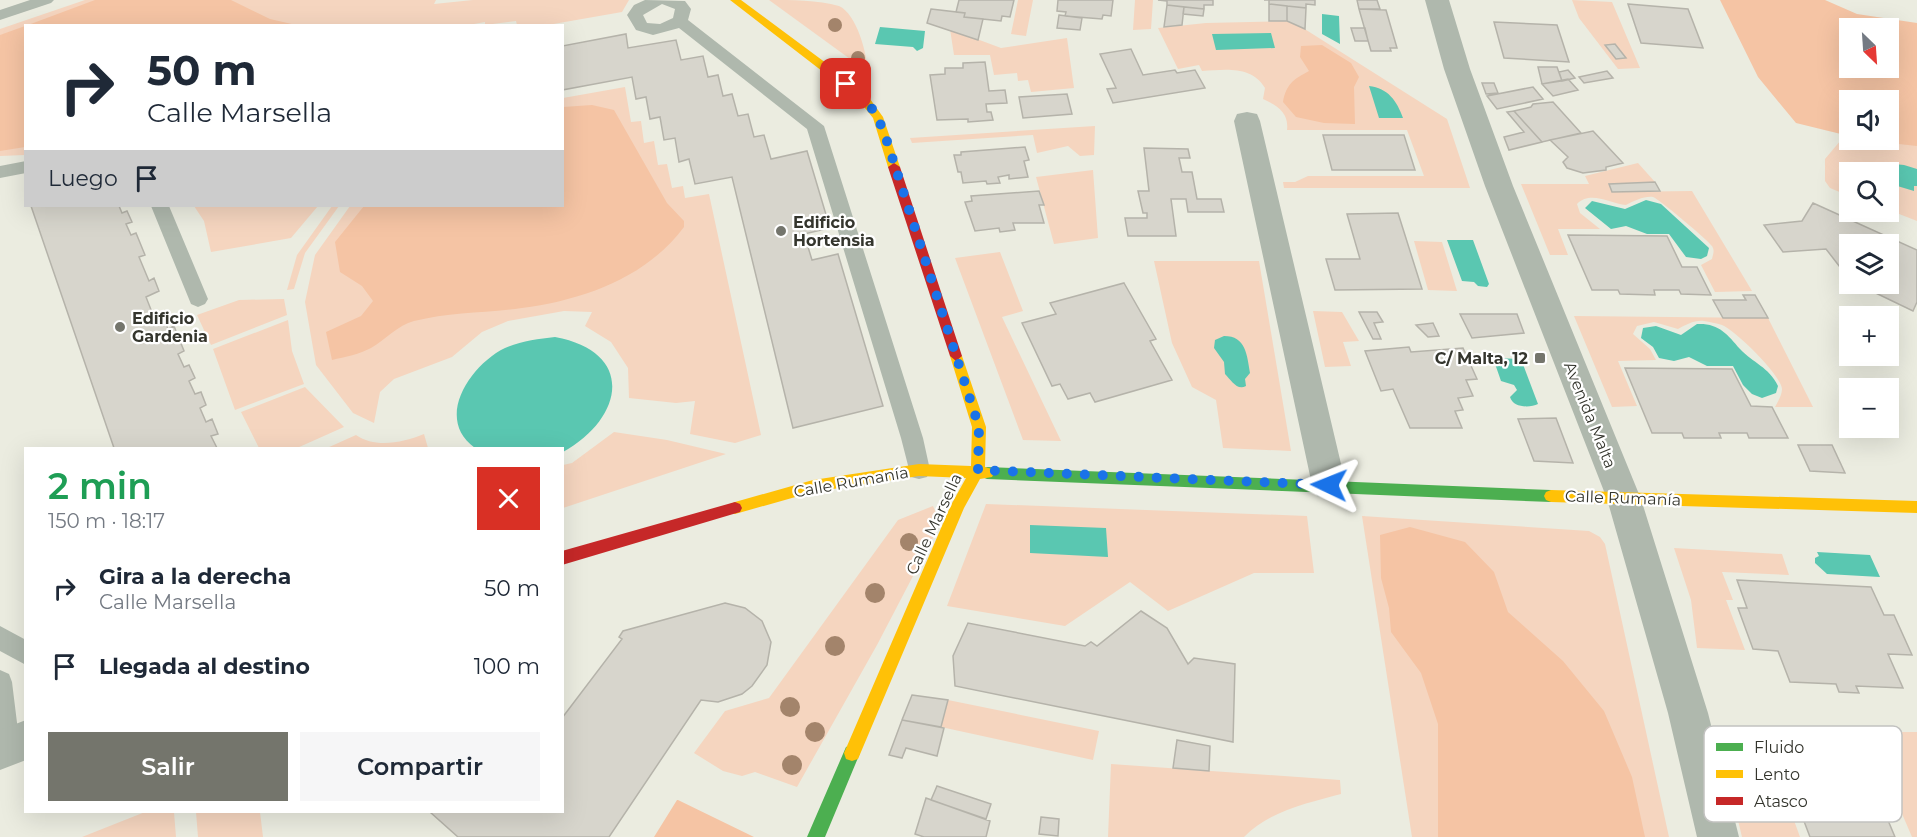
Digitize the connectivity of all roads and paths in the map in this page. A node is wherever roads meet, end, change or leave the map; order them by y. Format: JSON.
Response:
{"nodes":[{"id":1,"x":46,"y":0,"type":"edge"},
{"id":2,"x":659,"y":0,"type":"edge"},
{"id":3,"x":664,"y":0,"type":"edge"},
{"id":4,"x":735,"y":0,"type":"edge"},
{"id":5,"x":1437,"y":0,"type":"edge"},
{"id":6,"x":0,"y":15,"type":"edge"},
{"id":7,"x":680,"y":21,"type":"junction"},
{"id":8,"x":1247,"y":121,"type":"dead end"},
{"id":9,"x":24,"y":167,"type":"edge"},
{"id":10,"x":0,"y":172,"type":"edge"},
{"id":11,"x":160,"y":207,"type":"edge"},
{"id":12,"x":198,"y":299,"type":"dead end"},
{"id":13,"x":919,"y":470,"type":"junction"},
{"id":14,"x":978,"y":470,"type":"junction"},
{"id":15,"x":1329,"y":485,"type":"junction"},
{"id":16,"x":1624,"y":499,"type":"junction"},
{"id":17,"x":1917,"y":507,"type":"edge"},
{"id":18,"x":564,"y":557,"type":"edge"},
{"id":19,"x":0,"y":637,"type":"edge"},
{"id":20,"x":24,"y":653,"type":"edge"},
{"id":21,"x":0,"y":682,"type":"edge"},
{"id":22,"x":11,"y":746,"type":"edge"},
{"id":23,"x":1704,"y":779,"type":"edge"},
{"id":24,"x":1714,"y":822,"type":"edge"},
{"id":25,"x":816,"y":837,"type":"edge"},
{"id":26,"x":1718,"y":837,"type":"edge"}],
"edges":[{"from":1,"to":6,"type":"lane"},
{"from":2,"to":7,"type":"lane"},
{"from":3,"to":7,"type":"lane"},
{"from":4,"to":14,"type":"street","name":"Calle Marsella"},
{"from":5,"to":16,"type":"street","name":"Avenida Malta"},
{"from":7,"to":13,"type":"lane"},
{"from":8,"to":15,"type":"street"},
{"from":9,"to":10,"type":"lane"},
{"from":11,"to":12,"type":"lane"},
{"from":13,"to":14,"type":"street","name":"Calle Rumanía"},
{"from":13,"to":18,"type":"street","name":"Calle Rumanía"},
{"from":14,"to":15,"type":"street","name":"Calle Rumanía"},
{"from":14,"to":25,"type":"street","name":"Calle Marsella"},
{"from":15,"to":16,"type":"street","name":"Calle Rumanía"},
{"from":16,"to":17,"type":"street","name":"Calle Rumanía"},
{"from":16,"to":23,"type":"street","name":"Avenida Malta"},
{"from":19,"to":20,"type":"lane"},
{"from":21,"to":22,"type":"lane"},
{"from":24,"to":26,"type":"street","name":"Avenida Malta"}]}
